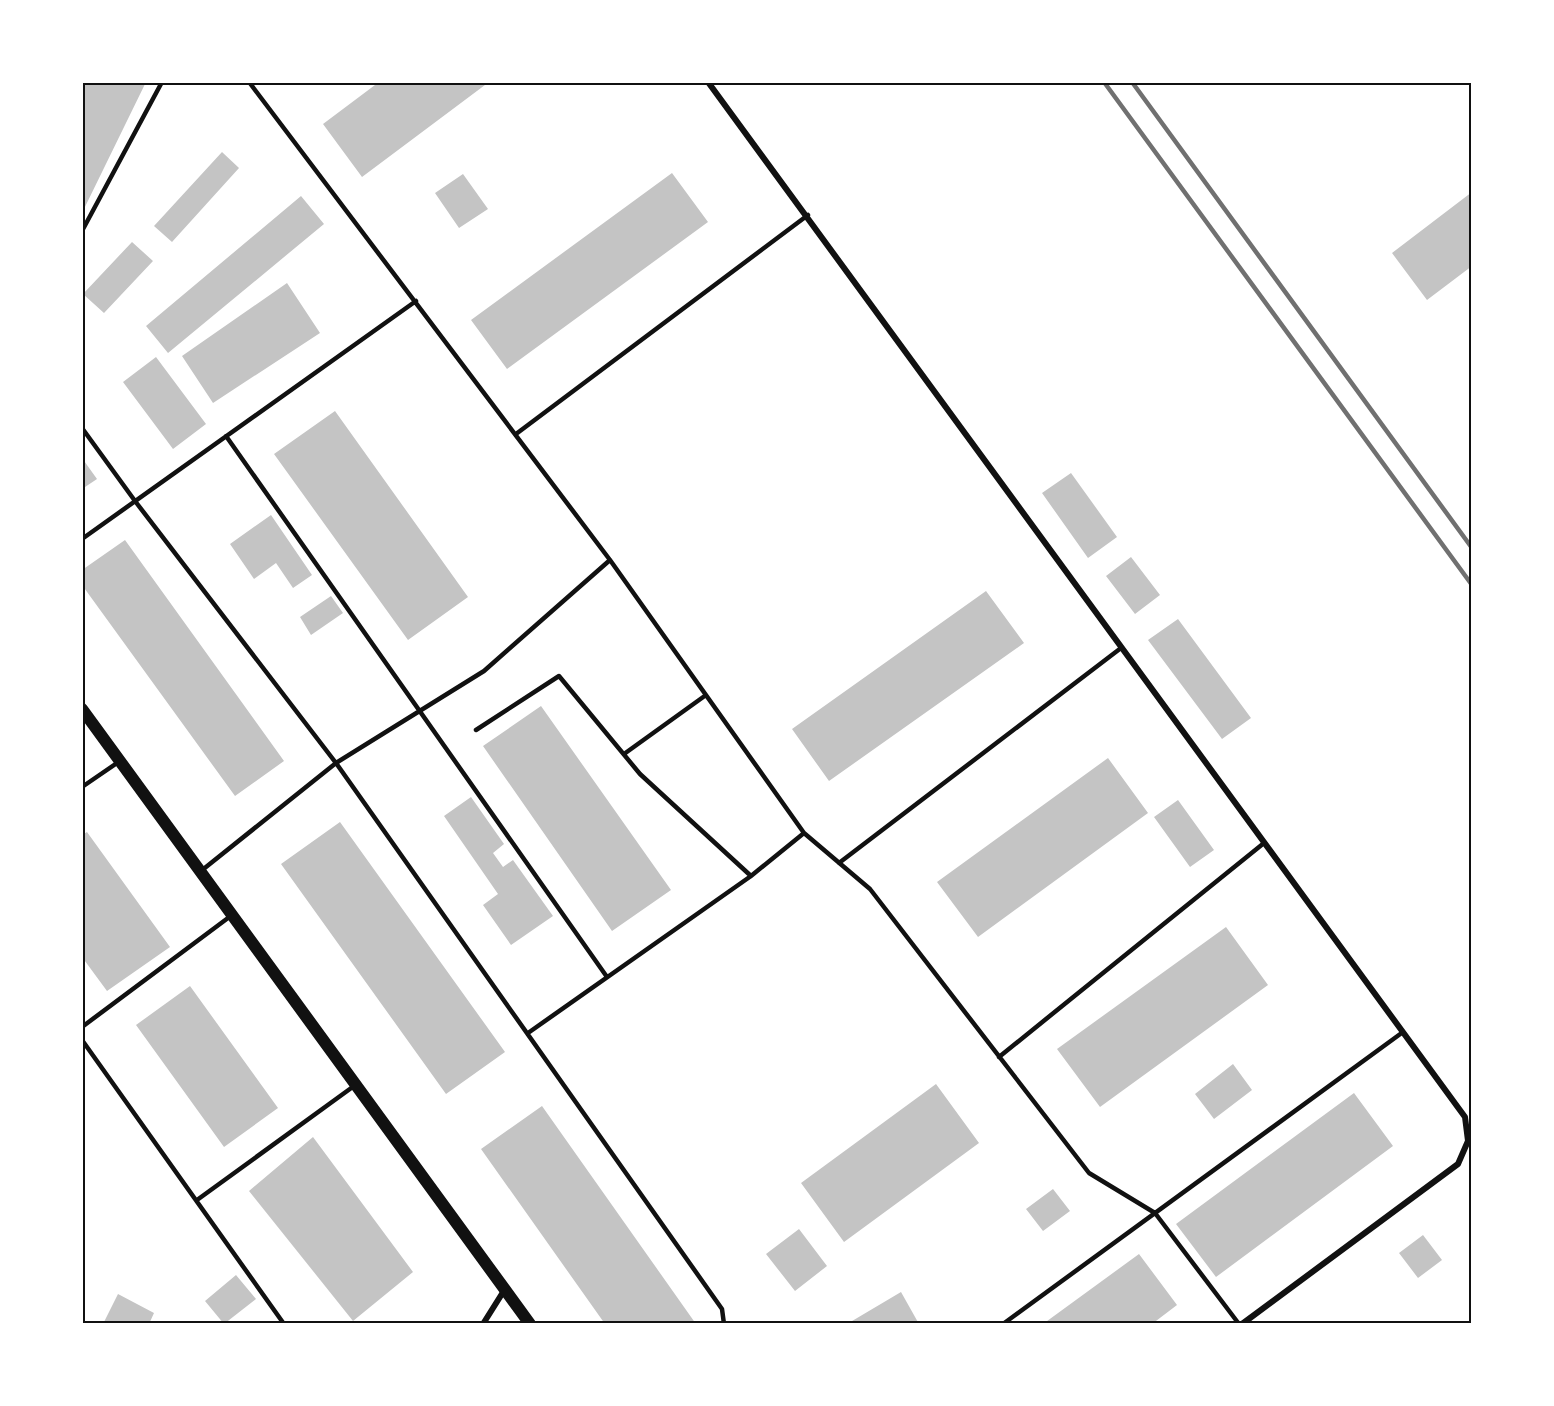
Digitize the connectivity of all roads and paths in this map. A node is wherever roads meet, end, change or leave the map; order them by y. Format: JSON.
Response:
{"nodes":[{"id":1,"x":162,"y":82,"type":"edge"},
{"id":2,"x":249,"y":82,"type":"edge"},
{"id":3,"x":708,"y":82,"type":"edge"},
{"id":4,"x":808,"y":215,"type":"junction"},
{"id":5,"x":82,"y":231,"type":"edge"},
{"id":6,"x":416,"y":301,"type":"junction"},
{"id":7,"x":82,"y":428,"type":"edge"},
{"id":8,"x":516,"y":434,"type":"junction"},
{"id":9,"x":226,"y":436,"type":"junction"},
{"id":10,"x":135,"y":501,"type":"junction"},
{"id":11,"x":82,"y":539,"type":"edge"},
{"id":12,"x":610,"y":560,"type":"junction"},
{"id":13,"x":1121,"y":648,"type":"junction"},
{"id":14,"x":706,"y":695,"type":"junction"},
{"id":15,"x":82,"y":709,"type":"edge"},
{"id":16,"x":419,"y":711,"type":"junction"},
{"id":17,"x":476,"y":730,"type":"dead end"},
{"id":18,"x":624,"y":754,"type":"junction"},
{"id":19,"x":120,"y":761,"type":"junction"},
{"id":20,"x":336,"y":763,"type":"junction"},
{"id":21,"x":82,"y":787,"type":"edge"},
{"id":22,"x":804,"y":833,"type":"junction"},
{"id":23,"x":1264,"y":843,"type":"junction"},
{"id":24,"x":839,"y":863,"type":"junction"},
{"id":25,"x":201,"y":871,"type":"junction"},
{"id":26,"x":751,"y":876,"type":"junction"},
{"id":27,"x":232,"y":914,"type":"junction"},
{"id":28,"x":607,"y":977,"type":"junction"},
{"id":29,"x":82,"y":1027,"type":"edge"},
{"id":30,"x":1403,"y":1032,"type":"junction"},
{"id":31,"x":528,"y":1033,"type":"junction"},
{"id":32,"x":82,"y":1040,"type":"edge"},
{"id":33,"x":999,"y":1057,"type":"junction"},
{"id":34,"x":356,"y":1085,"type":"junction"},
{"id":35,"x":197,"y":1200,"type":"junction"},
{"id":36,"x":1155,"y":1213,"type":"junction"},
{"id":37,"x":505,"y":1289,"type":"junction"},
{"id":38,"x":284,"y":1323,"type":"edge"},
{"id":39,"x":483,"y":1323,"type":"edge"},
{"id":40,"x":530,"y":1323,"type":"edge"},
{"id":41,"x":724,"y":1323,"type":"edge"},
{"id":42,"x":1003,"y":1323,"type":"edge"},
{"id":43,"x":1240,"y":1323,"type":"edge"}],
"edges":[{"from":1,"to":5,"type":"lane"},
{"from":2,"to":6,"type":"lane"},
{"from":3,"to":4,"type":"street"},
{"from":4,"to":8,"type":"lane"},
{"from":4,"to":13,"type":"street"},
{"from":6,"to":8,"type":"lane"},
{"from":6,"to":9,"type":"lane"},
{"from":7,"to":10,"type":"lane"},
{"from":8,"to":12,"type":"lane"},
{"from":9,"to":10,"type":"lane"},
{"from":9,"to":16,"type":"lane"},
{"from":10,"to":11,"type":"lane"},
{"from":10,"to":20,"type":"lane"},
{"from":12,"to":14,"type":"lane"},
{"from":12,"to":16,"type":"lane"},
{"from":13,"to":23,"type":"street"},
{"from":13,"to":24,"type":"lane"},
{"from":14,"to":18,"type":"lane"},
{"from":14,"to":22,"type":"lane"},
{"from":15,"to":19,"type":"main road"},
{"from":16,"to":20,"type":"lane"},
{"from":16,"to":28,"type":"lane"},
{"from":17,"to":18,"type":"lane"},
{"from":18,"to":26,"type":"lane"},
{"from":19,"to":21,"type":"lane"},
{"from":19,"to":25,"type":"main road"},
{"from":20,"to":25,"type":"lane"},
{"from":20,"to":31,"type":"lane"},
{"from":22,"to":24,"type":"lane"},
{"from":22,"to":26,"type":"lane"},
{"from":23,"to":30,"type":"street"},
{"from":23,"to":33,"type":"lane"},
{"from":24,"to":33,"type":"lane"},
{"from":25,"to":27,"type":"main road"},
{"from":26,"to":28,"type":"lane"},
{"from":27,"to":29,"type":"lane"},
{"from":27,"to":34,"type":"main road"},
{"from":28,"to":31,"type":"lane"},
{"from":30,"to":36,"type":"lane"},
{"from":30,"to":43,"type":"street"},
{"from":31,"to":41,"type":"lane"},
{"from":32,"to":35,"type":"lane"},
{"from":33,"to":36,"type":"lane"},
{"from":34,"to":35,"type":"lane"},
{"from":34,"to":37,"type":"main road"},
{"from":35,"to":38,"type":"lane"},
{"from":36,"to":42,"type":"lane"},
{"from":36,"to":43,"type":"lane"},
{"from":37,"to":39,"type":"street"},
{"from":37,"to":40,"type":"main road"}]}
